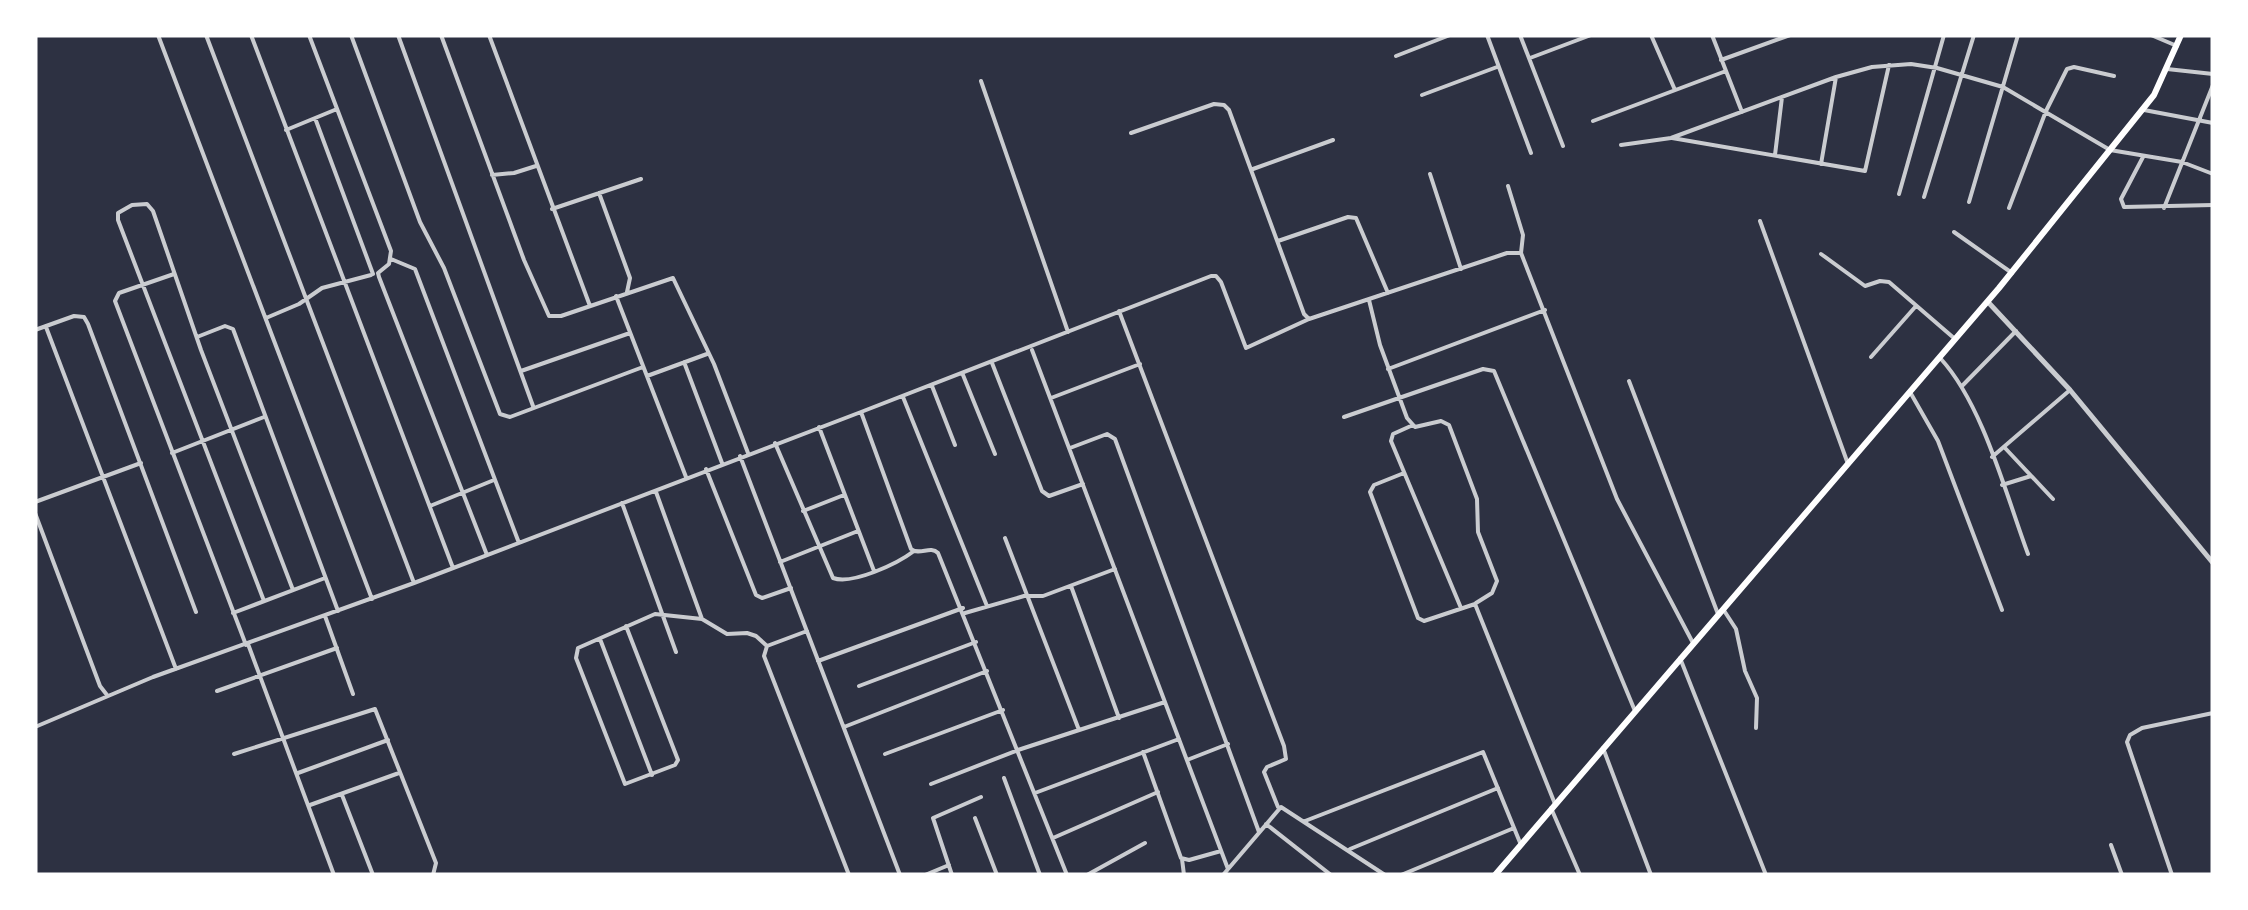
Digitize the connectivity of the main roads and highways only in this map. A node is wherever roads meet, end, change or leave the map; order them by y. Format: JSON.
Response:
{"nodes":[{"id":1,"x":2182,"y":35,"type":"edge"},
{"id":2,"x":1495,"y":875,"type":"edge"}],
"edges":[{"from":1,"to":2,"type":"main road"}]}
